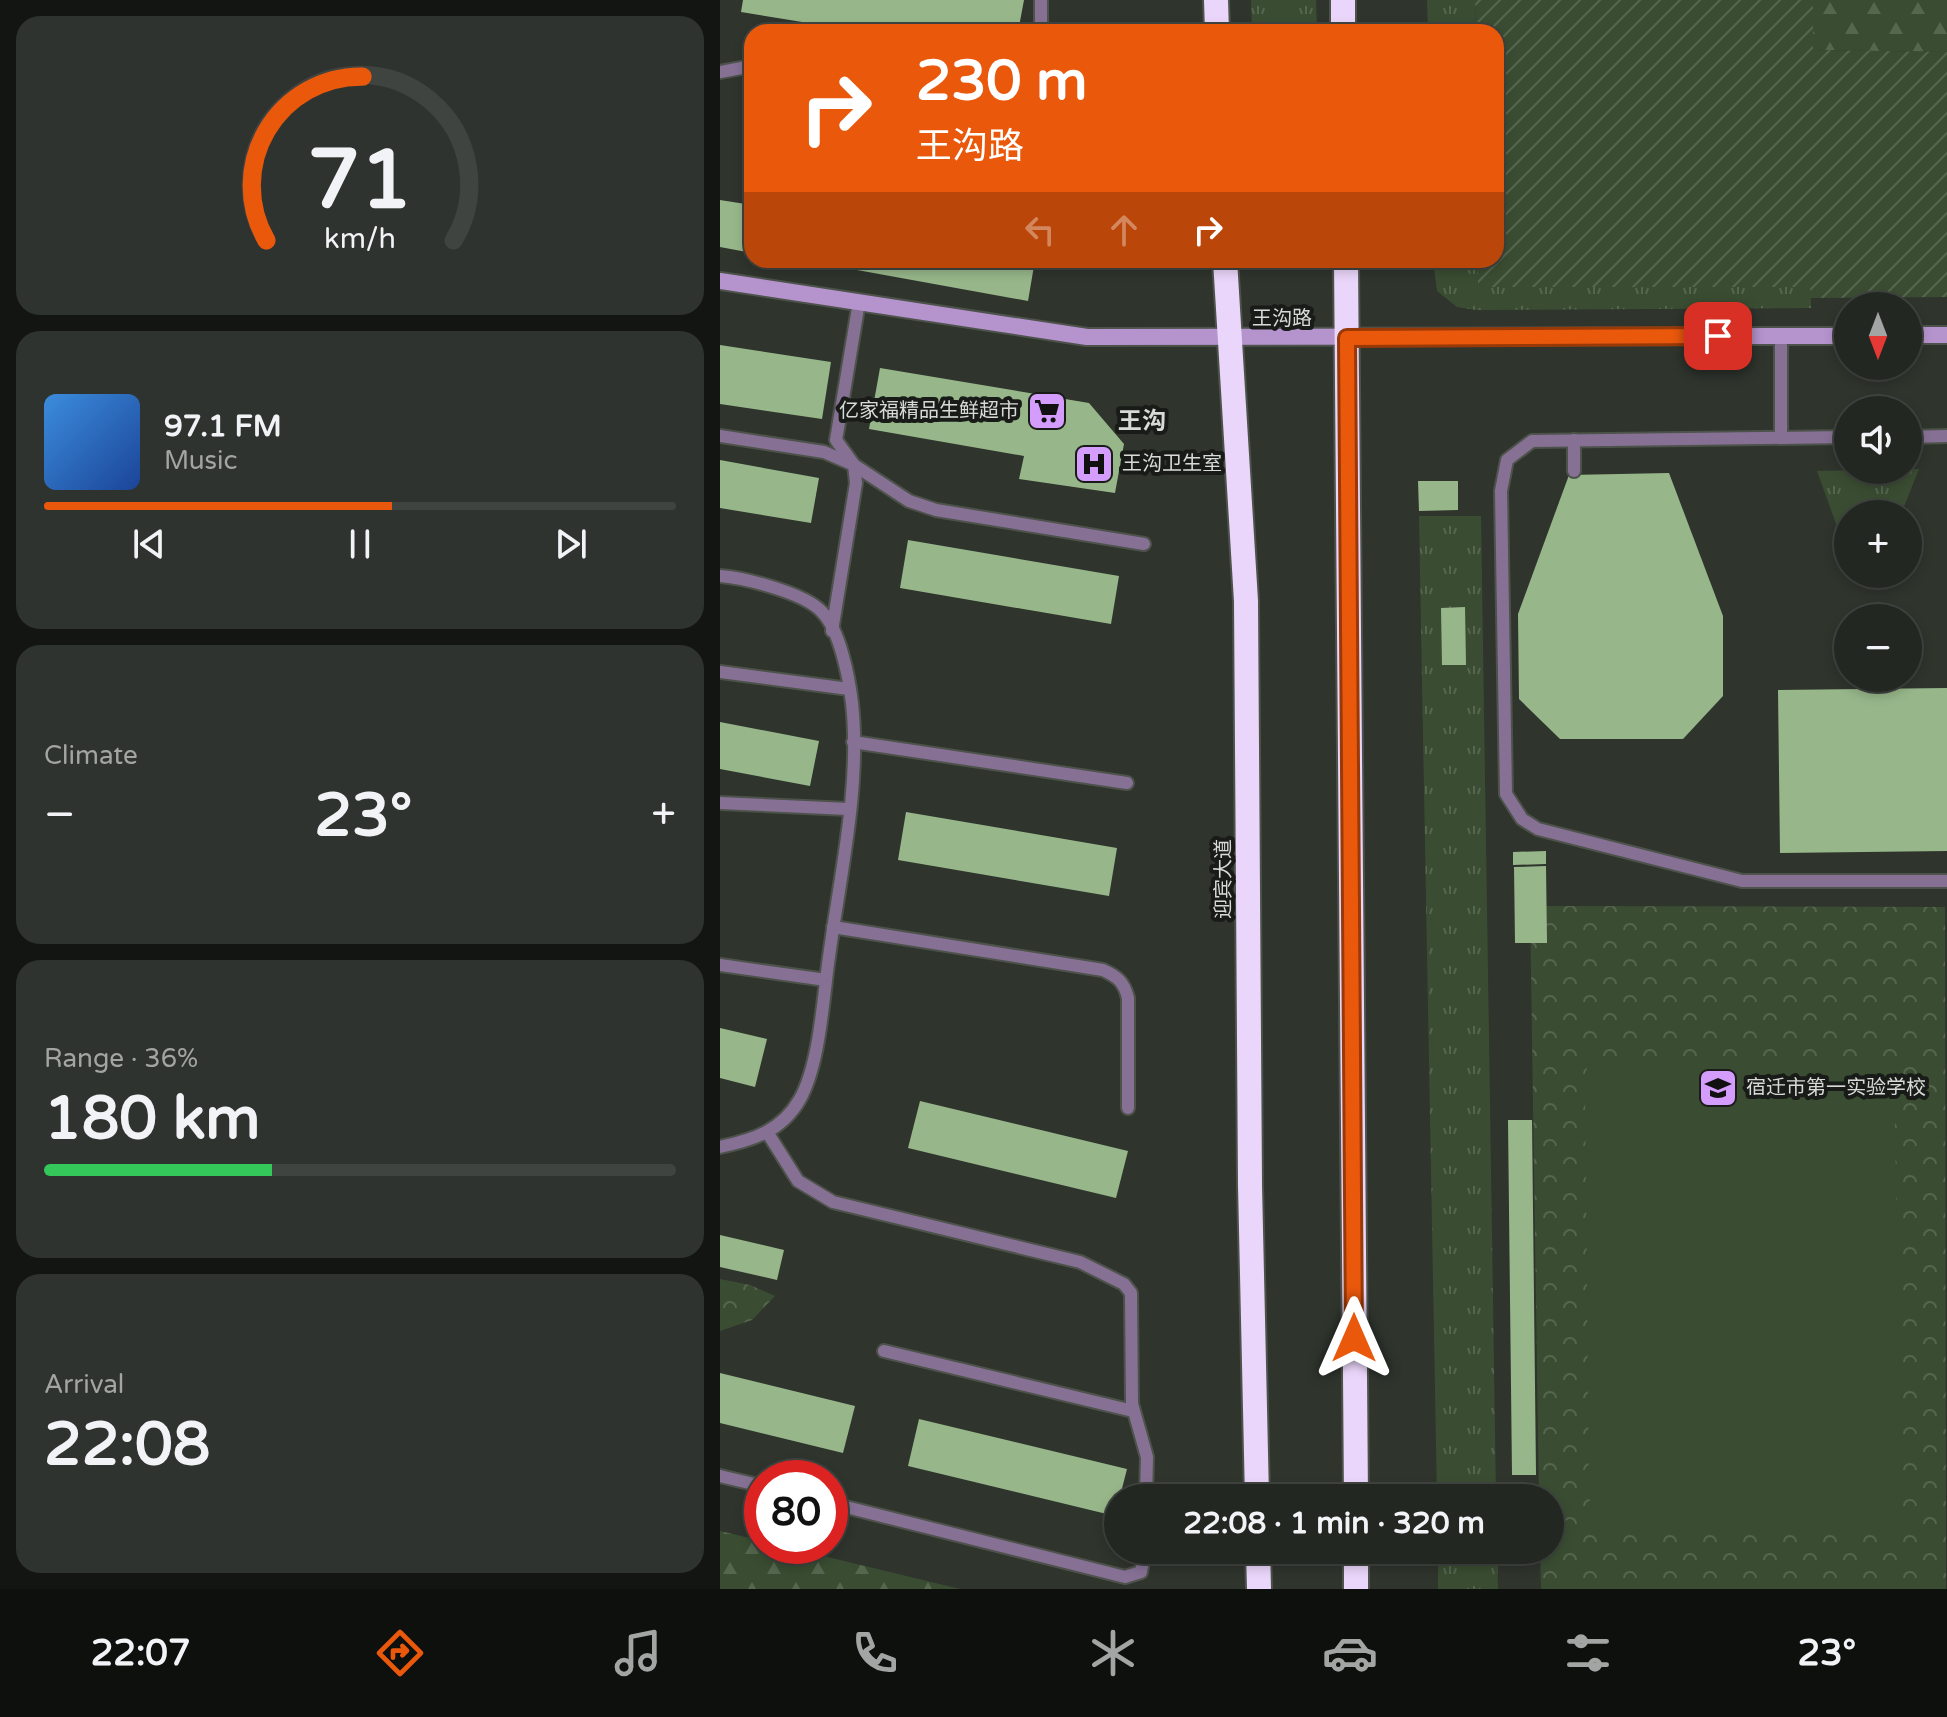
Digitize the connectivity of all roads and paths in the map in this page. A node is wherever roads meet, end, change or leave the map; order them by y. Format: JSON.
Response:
{"nodes":[{"id":1,"x":1041,"y":0,"type":"edge"},
{"id":2,"x":1216,"y":0,"type":"edge"},
{"id":3,"x":1343,"y":0,"type":"edge"},
{"id":4,"x":1041,"y":24,"type":"edge"},
{"id":5,"x":1217,"y":24,"type":"edge"},
{"id":6,"x":1343,"y":24,"type":"edge"},
{"id":7,"x":744,"y":68,"type":"edge"},
{"id":8,"x":720,"y":72,"type":"edge"},
{"id":9,"x":1226,"y":268,"type":"edge"},
{"id":10,"x":1346,"y":268,"type":"edge"},
{"id":11,"x":720,"y":281,"type":"edge"},
{"id":12,"x":859,"y":302,"type":"junction"},
{"id":13,"x":1922,"y":335,"type":"edge"},
{"id":14,"x":1947,"y":335,"type":"edge"},
{"id":15,"x":1781,"y":336,"type":"junction"},
{"id":16,"x":1834,"y":336,"type":"edge"},
{"id":17,"x":1347,"y":338,"type":"junction"},
{"id":18,"x":1231,"y":339,"type":"junction"},
{"id":19,"x":720,"y":436,"type":"edge"},
{"id":20,"x":1947,"y":436,"type":"edge"},
{"id":21,"x":1834,"y":437,"type":"edge"},
{"id":22,"x":1922,"y":437,"type":"edge"},
{"id":23,"x":1781,"y":438,"type":"junction"},
{"id":24,"x":1574,"y":440,"type":"junction"},
{"id":25,"x":854,"y":465,"type":"junction"},
{"id":26,"x":1574,"y":471,"type":"dead end"},
{"id":27,"x":1144,"y":544,"type":"dead end"},
{"id":28,"x":720,"y":576,"type":"edge"},
{"id":29,"x":832,"y":631,"type":"junction"},
{"id":30,"x":720,"y":672,"type":"edge"},
{"id":31,"x":849,"y":689,"type":"junction"},
{"id":32,"x":853,"y":742,"type":"junction"},
{"id":33,"x":1127,"y":783,"type":"dead end"},
{"id":34,"x":720,"y":803,"type":"edge"},
{"id":35,"x":848,"y":809,"type":"junction"},
{"id":36,"x":1947,"y":881,"type":"edge"},
{"id":37,"x":833,"y":927,"type":"junction"},
{"id":38,"x":720,"y":965,"type":"edge"},
{"id":39,"x":826,"y":980,"type":"junction"},
{"id":40,"x":1128,"y":1108,"type":"dead end"},
{"id":41,"x":767,"y":1132,"type":"junction"},
{"id":42,"x":720,"y":1147,"type":"edge"},
{"id":43,"x":884,"y":1351,"type":"dead end"},
{"id":44,"x":1133,"y":1411,"type":"junction"},
{"id":45,"x":720,"y":1476,"type":"edge"},
{"id":46,"x":744,"y":1482,"type":"edge"},
{"id":47,"x":1146,"y":1484,"type":"edge"},
{"id":48,"x":1257,"y":1484,"type":"edge"},
{"id":49,"x":1356,"y":1484,"type":"edge"},
{"id":50,"x":848,"y":1508,"type":"edge"},
{"id":51,"x":1142,"y":1564,"type":"edge"},
{"id":52,"x":1258,"y":1564,"type":"edge"},
{"id":53,"x":1356,"y":1564,"type":"edge"},
{"id":54,"x":1259,"y":1589,"type":"edge"},
{"id":55,"x":1356,"y":1589,"type":"edge"}],
"edges":[{"from":1,"to":4,"type":"lane"},
{"from":2,"to":5,"type":"highway"},
{"from":3,"to":6,"type":"highway"},
{"from":7,"to":8,"type":"lane"},
{"from":9,"to":18,"type":"highway","name":"迎宾大道"},
{"from":10,"to":17,"type":"highway"},
{"from":11,"to":12,"type":"street","name":"王沟路"},
{"from":12,"to":18,"type":"street","name":"王沟路"},
{"from":12,"to":25,"type":"lane"},
{"from":13,"to":14,"type":"street"},
{"from":15,"to":16,"type":"street","name":"王沟路"},
{"from":15,"to":17,"type":"street","name":"王沟路"},
{"from":15,"to":23,"type":"lane"},
{"from":17,"to":18,"type":"street","name":"王沟路"},
{"from":17,"to":49,"type":"highway"},
{"from":18,"to":48,"type":"highway","name":"迎宾大道"},
{"from":19,"to":25,"type":"lane"},
{"from":20,"to":22,"type":"lane"},
{"from":21,"to":23,"type":"lane"},
{"from":23,"to":24,"type":"lane"},
{"from":24,"to":26,"type":"lane"},
{"from":24,"to":36,"type":"lane"},
{"from":25,"to":27,"type":"lane"},
{"from":25,"to":29,"type":"lane"},
{"from":28,"to":29,"type":"lane"},
{"from":29,"to":31,"type":"lane"},
{"from":30,"to":31,"type":"lane"},
{"from":31,"to":32,"type":"lane"},
{"from":32,"to":33,"type":"lane"},
{"from":32,"to":35,"type":"lane"},
{"from":34,"to":35,"type":"lane"},
{"from":35,"to":37,"type":"lane"},
{"from":37,"to":39,"type":"lane"},
{"from":37,"to":40,"type":"lane"},
{"from":38,"to":39,"type":"lane"},
{"from":39,"to":41,"type":"lane"},
{"from":41,"to":42,"type":"lane"},
{"from":41,"to":44,"type":"lane"},
{"from":43,"to":44,"type":"lane"},
{"from":44,"to":47,"type":"lane"},
{"from":45,"to":46,"type":"lane"},
{"from":50,"to":51,"type":"lane"},
{"from":52,"to":54,"type":"highway"},
{"from":53,"to":55,"type":"highway"}]}
